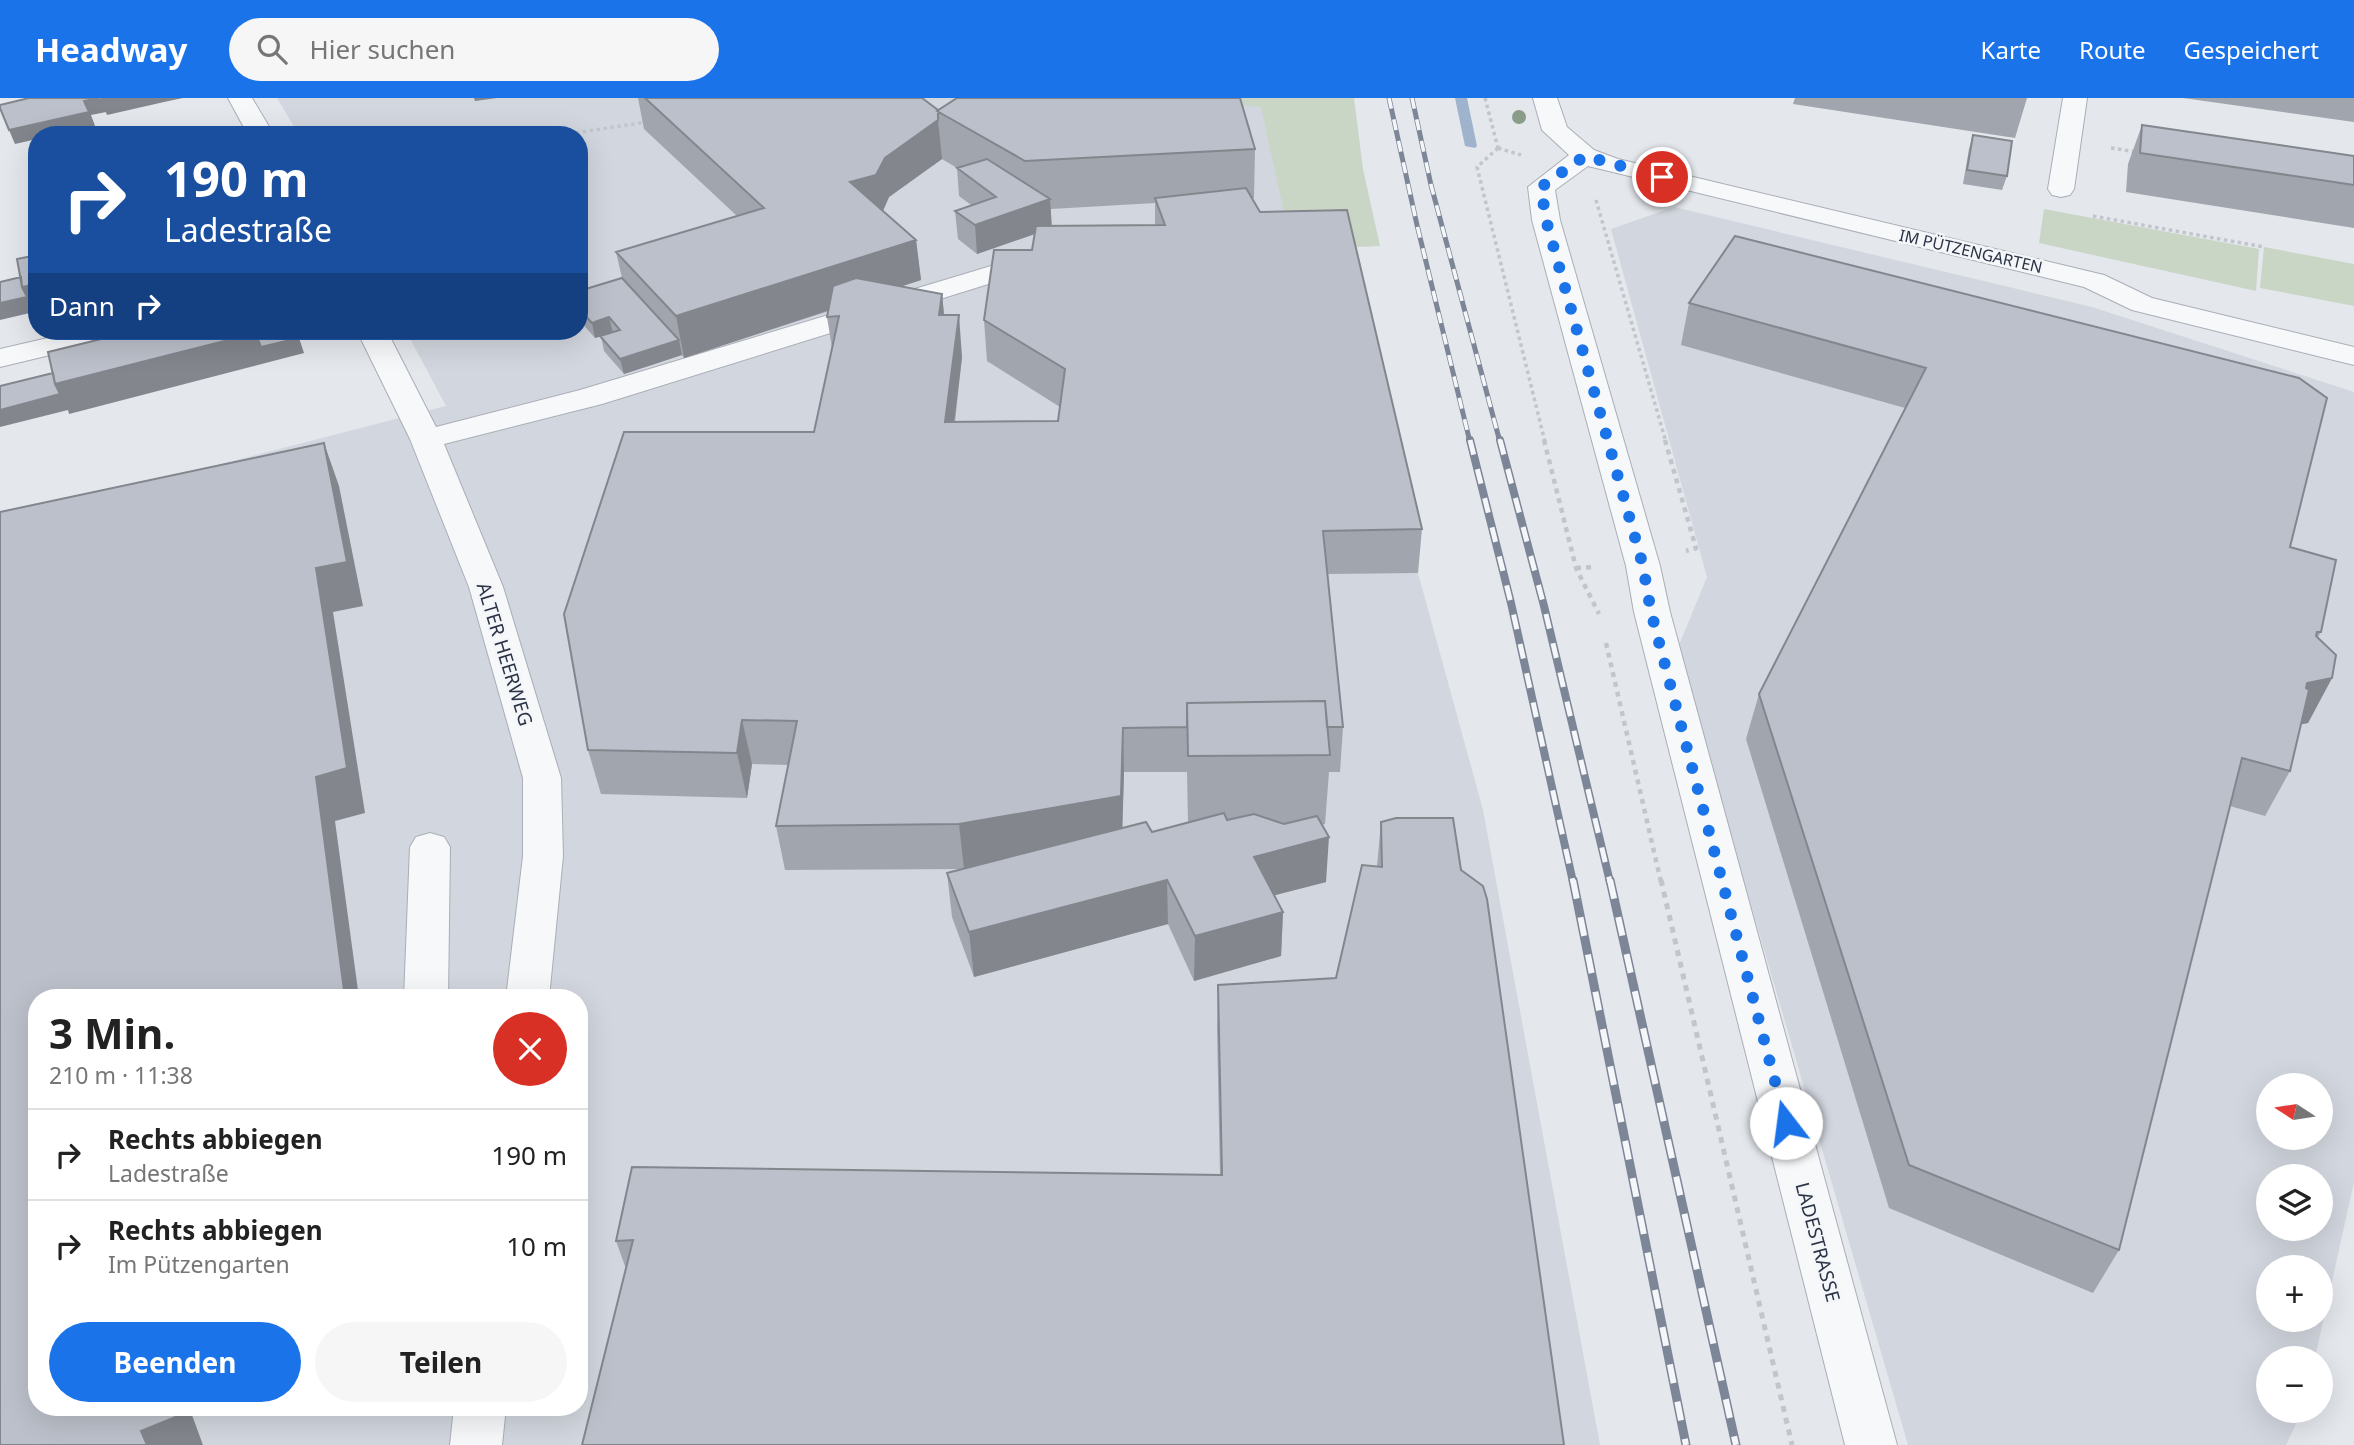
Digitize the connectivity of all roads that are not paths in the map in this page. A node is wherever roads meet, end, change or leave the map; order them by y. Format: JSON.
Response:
{"nodes":[{"id":1,"x":240,"y":98,"type":"edge"},
{"id":2,"x":1545,"y":98,"type":"edge"},
{"id":3,"x":2075,"y":98,"type":"edge"},
{"id":4,"x":256,"y":126,"type":"edge"},
{"id":5,"x":1585,"y":156,"type":"junction"},
{"id":6,"x":2061,"y":189,"type":"dead end"},
{"id":7,"x":1001,"y":271,"type":"edge"},
{"id":8,"x":77,"y":340,"type":"edge"},
{"id":9,"x":376,"y":340,"type":"edge"},
{"id":10,"x":2354,"y":356,"type":"edge"},
{"id":11,"x":0,"y":358,"type":"edge"},
{"id":12,"x":426,"y":439,"type":"junction"},
{"id":13,"x":430,"y":847,"type":"dead end"},
{"id":14,"x":426,"y":989,"type":"edge"},
{"id":15,"x":528,"y":989,"type":"edge"},
{"id":16,"x":479,"y":1416,"type":"edge"},
{"id":17,"x":476,"y":1445,"type":"edge"},
{"id":18,"x":1871,"y":1445,"type":"edge"}],
"edges":[{"from":1,"to":4,"type":"street"},
{"from":2,"to":5,"type":"street"},
{"from":3,"to":6,"type":"street"},
{"from":5,"to":10,"type":"street","name":"IM PÜTZENGARTEN"},
{"from":5,"to":18,"type":"street","name":"LADESTRASSE"},
{"from":7,"to":12,"type":"street"},
{"from":8,"to":11,"type":"street"},
{"from":9,"to":12,"type":"street","name":"ALTER HEERWEG"},
{"from":12,"to":15,"type":"street","name":"ALTER HEERWEG"},
{"from":13,"to":14,"type":"street"},
{"from":16,"to":17,"type":"street"}]}
